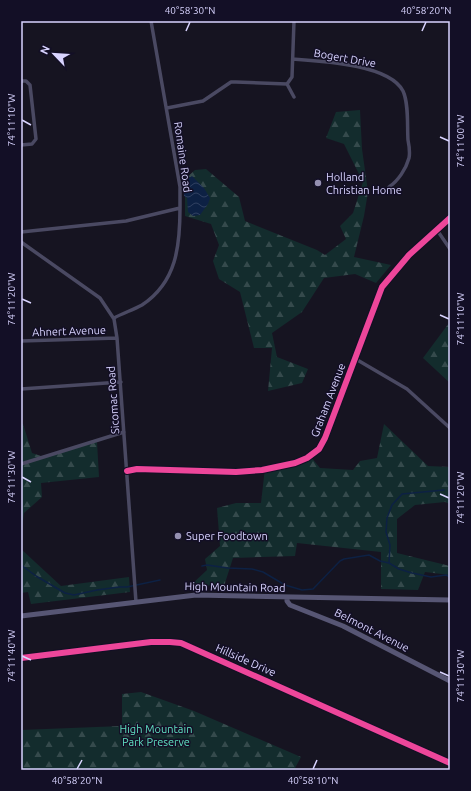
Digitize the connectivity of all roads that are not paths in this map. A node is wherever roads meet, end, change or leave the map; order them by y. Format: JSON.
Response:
{"nodes":[{"id":1,"x":151,"y":21,"type":"edge"},
{"id":2,"x":294,"y":21,"type":"edge"},
{"id":3,"x":293,"y":59,"type":"junction"},
{"id":4,"x":21,"y":81,"type":"edge"},
{"id":5,"x":287,"y":84,"type":"junction"},
{"id":6,"x":294,"y":97,"type":"dead end"},
{"id":7,"x":167,"y":108,"type":"junction"},
{"id":8,"x":21,"y":145,"type":"edge"},
{"id":9,"x":389,"y":187,"type":"dead end"},
{"id":10,"x":180,"y":208,"type":"junction"},
{"id":11,"x":450,"y":218,"type":"edge"},
{"id":12,"x":437,"y":230,"type":"junction"},
{"id":13,"x":21,"y":232,"type":"edge"},
{"id":14,"x":21,"y":242,"type":"edge"},
{"id":15,"x":450,"y":248,"type":"edge"},
{"id":16,"x":114,"y":318,"type":"junction"},
{"id":17,"x":117,"y":338,"type":"junction"},
{"id":18,"x":21,"y":341,"type":"edge"},
{"id":19,"x":354,"y":358,"type":"junction"},
{"id":20,"x":121,"y":382,"type":"junction"},
{"id":21,"x":21,"y":389,"type":"edge"},
{"id":22,"x":450,"y":428,"type":"edge"},
{"id":23,"x":124,"y":432,"type":"junction"},
{"id":24,"x":21,"y":464,"type":"edge"},
{"id":25,"x":127,"y":470,"type":"junction"},
{"id":26,"x":287,"y":597,"type":"junction"},
{"id":27,"x":450,"y":600,"type":"edge"},
{"id":28,"x":136,"y":602,"type":"junction"},
{"id":29,"x":21,"y":616,"type":"edge"},
{"id":30,"x":21,"y":658,"type":"edge"},
{"id":31,"x":450,"y":681,"type":"edge"},
{"id":32,"x":450,"y":763,"type":"edge"}],
"edges":[{"from":1,"to":7,"type":"street","name":"Romaine Road"},
{"from":2,"to":3,"type":"street"},
{"from":3,"to":5,"type":"street"},
{"from":3,"to":9,"type":"street","name":"Bogert Drive"},
{"from":4,"to":8,"type":"street"},
{"from":5,"to":6,"type":"street"},
{"from":5,"to":7,"type":"street"},
{"from":7,"to":10,"type":"street","name":"Romaine Road"},
{"from":10,"to":13,"type":"street","name":"Romaine Road"},
{"from":10,"to":16,"type":"street"},
{"from":11,"to":12,"type":"street","name":"Graham Avenue"},
{"from":12,"to":15,"type":"street"},
{"from":12,"to":19,"type":"street","name":"Graham Avenue"},
{"from":14,"to":16,"type":"street","name":"Sicomac Road"},
{"from":16,"to":17,"type":"street","name":"Sicomac Road"},
{"from":17,"to":18,"type":"street","name":"Ahnert Avenue"},
{"from":17,"to":20,"type":"street","name":"Sicomac Road"},
{"from":19,"to":22,"type":"street"},
{"from":19,"to":25,"type":"street","name":"Graham Avenue"},
{"from":20,"to":21,"type":"street"},
{"from":20,"to":23,"type":"street","name":"Sicomac Road"},
{"from":23,"to":24,"type":"street"},
{"from":23,"to":25,"type":"street","name":"Sicomac Road"},
{"from":25,"to":28,"type":"street","name":"Sicomac Road"},
{"from":26,"to":27,"type":"main road","name":"High Mountain Road"},
{"from":26,"to":28,"type":"main road","name":"High Mountain Road"},
{"from":26,"to":31,"type":"main road","name":"Belmont Avenue"},
{"from":28,"to":29,"type":"main road","name":"High Mountain Road"},
{"from":30,"to":32,"type":"street","name":"Hillside Drive"}]}
